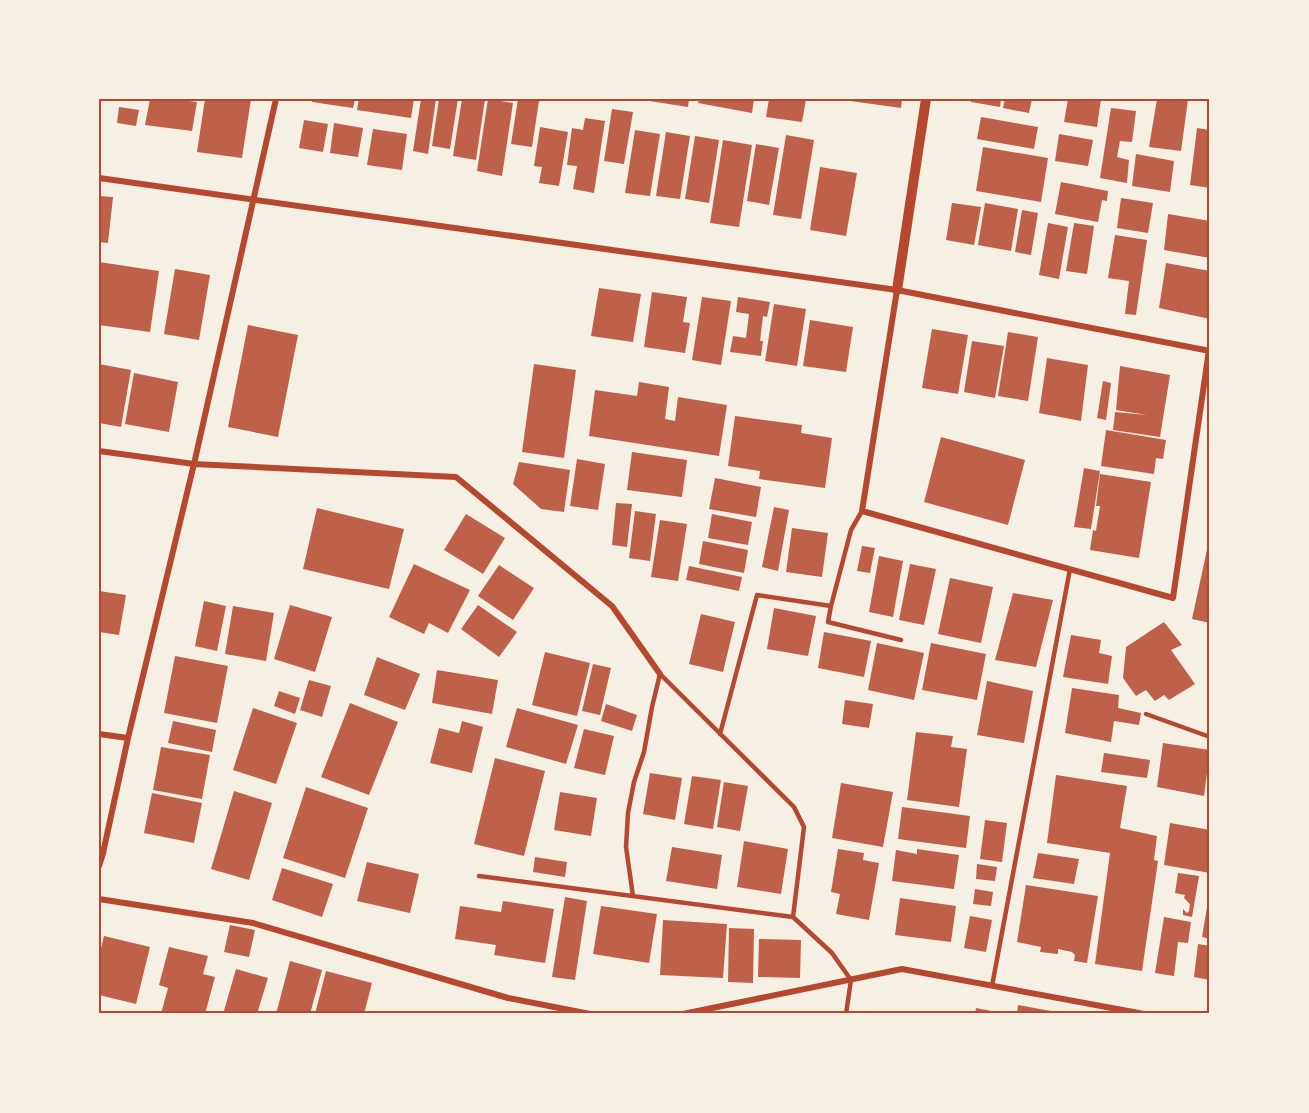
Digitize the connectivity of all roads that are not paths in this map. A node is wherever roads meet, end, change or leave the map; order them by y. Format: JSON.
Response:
{"nodes":[{"id":1,"x":276,"y":99,"type":"edge"},
{"id":2,"x":926,"y":99,"type":"edge"},
{"id":3,"x":99,"y":178,"type":"edge"},
{"id":4,"x":254,"y":199,"type":"junction"},
{"id":5,"x":897,"y":290,"type":"junction"},
{"id":6,"x":1210,"y":350,"type":"edge"},
{"id":7,"x":99,"y":451,"type":"edge"},
{"id":8,"x":194,"y":464,"type":"junction"},
{"id":9,"x":862,"y":511,"type":"junction"},
{"id":10,"x":1070,"y":569,"type":"junction"},
{"id":11,"x":831,"y":606,"type":"junction"},
{"id":12,"x":901,"y":640,"type":"dead end"},
{"id":13,"x":660,"y":674,"type":"junction"},
{"id":14,"x":1146,"y":714,"type":"dead end"},
{"id":15,"x":99,"y":734,"type":"edge"},
{"id":16,"x":720,"y":734,"type":"junction"},
{"id":17,"x":1210,"y":737,"type":"edge"},
{"id":18,"x":128,"y":738,"type":"junction"},
{"id":19,"x":99,"y":866,"type":"edge"},
{"id":20,"x":479,"y":876,"type":"dead end"},
{"id":21,"x":633,"y":896,"type":"junction"},
{"id":22,"x":99,"y":899,"type":"edge"},
{"id":23,"x":794,"y":917,"type":"junction"},
{"id":24,"x":851,"y":980,"type":"junction"},
{"id":25,"x":992,"y":986,"type":"junction"},
{"id":26,"x":590,"y":1014,"type":"edge"},
{"id":27,"x":683,"y":1014,"type":"edge"},
{"id":28,"x":846,"y":1014,"type":"edge"},
{"id":29,"x":1144,"y":1014,"type":"edge"}],
"edges":[{"from":1,"to":4,"type":"street"},
{"from":2,"to":5,"type":"street"},
{"from":3,"to":4,"type":"street"},
{"from":4,"to":5,"type":"street"},
{"from":4,"to":8,"type":"street"},
{"from":5,"to":6,"type":"street"},
{"from":5,"to":9,"type":"street"},
{"from":6,"to":10,"type":"street"},
{"from":7,"to":8,"type":"street"},
{"from":8,"to":13,"type":"street"},
{"from":8,"to":18,"type":"street"},
{"from":9,"to":10,"type":"street"},
{"from":9,"to":11,"type":"lane"},
{"from":10,"to":25,"type":"lane"},
{"from":11,"to":12,"type":"lane"},
{"from":11,"to":16,"type":"lane"},
{"from":13,"to":16,"type":"lane"},
{"from":13,"to":21,"type":"lane"},
{"from":14,"to":17,"type":"lane"},
{"from":15,"to":18,"type":"street"},
{"from":16,"to":23,"type":"lane"},
{"from":18,"to":19,"type":"street"},
{"from":20,"to":21,"type":"lane"},
{"from":21,"to":23,"type":"lane"},
{"from":22,"to":26,"type":"street"},
{"from":23,"to":24,"type":"lane"},
{"from":24,"to":25,"type":"street"},
{"from":24,"to":27,"type":"street"},
{"from":24,"to":28,"type":"lane"},
{"from":25,"to":29,"type":"street"}]}
